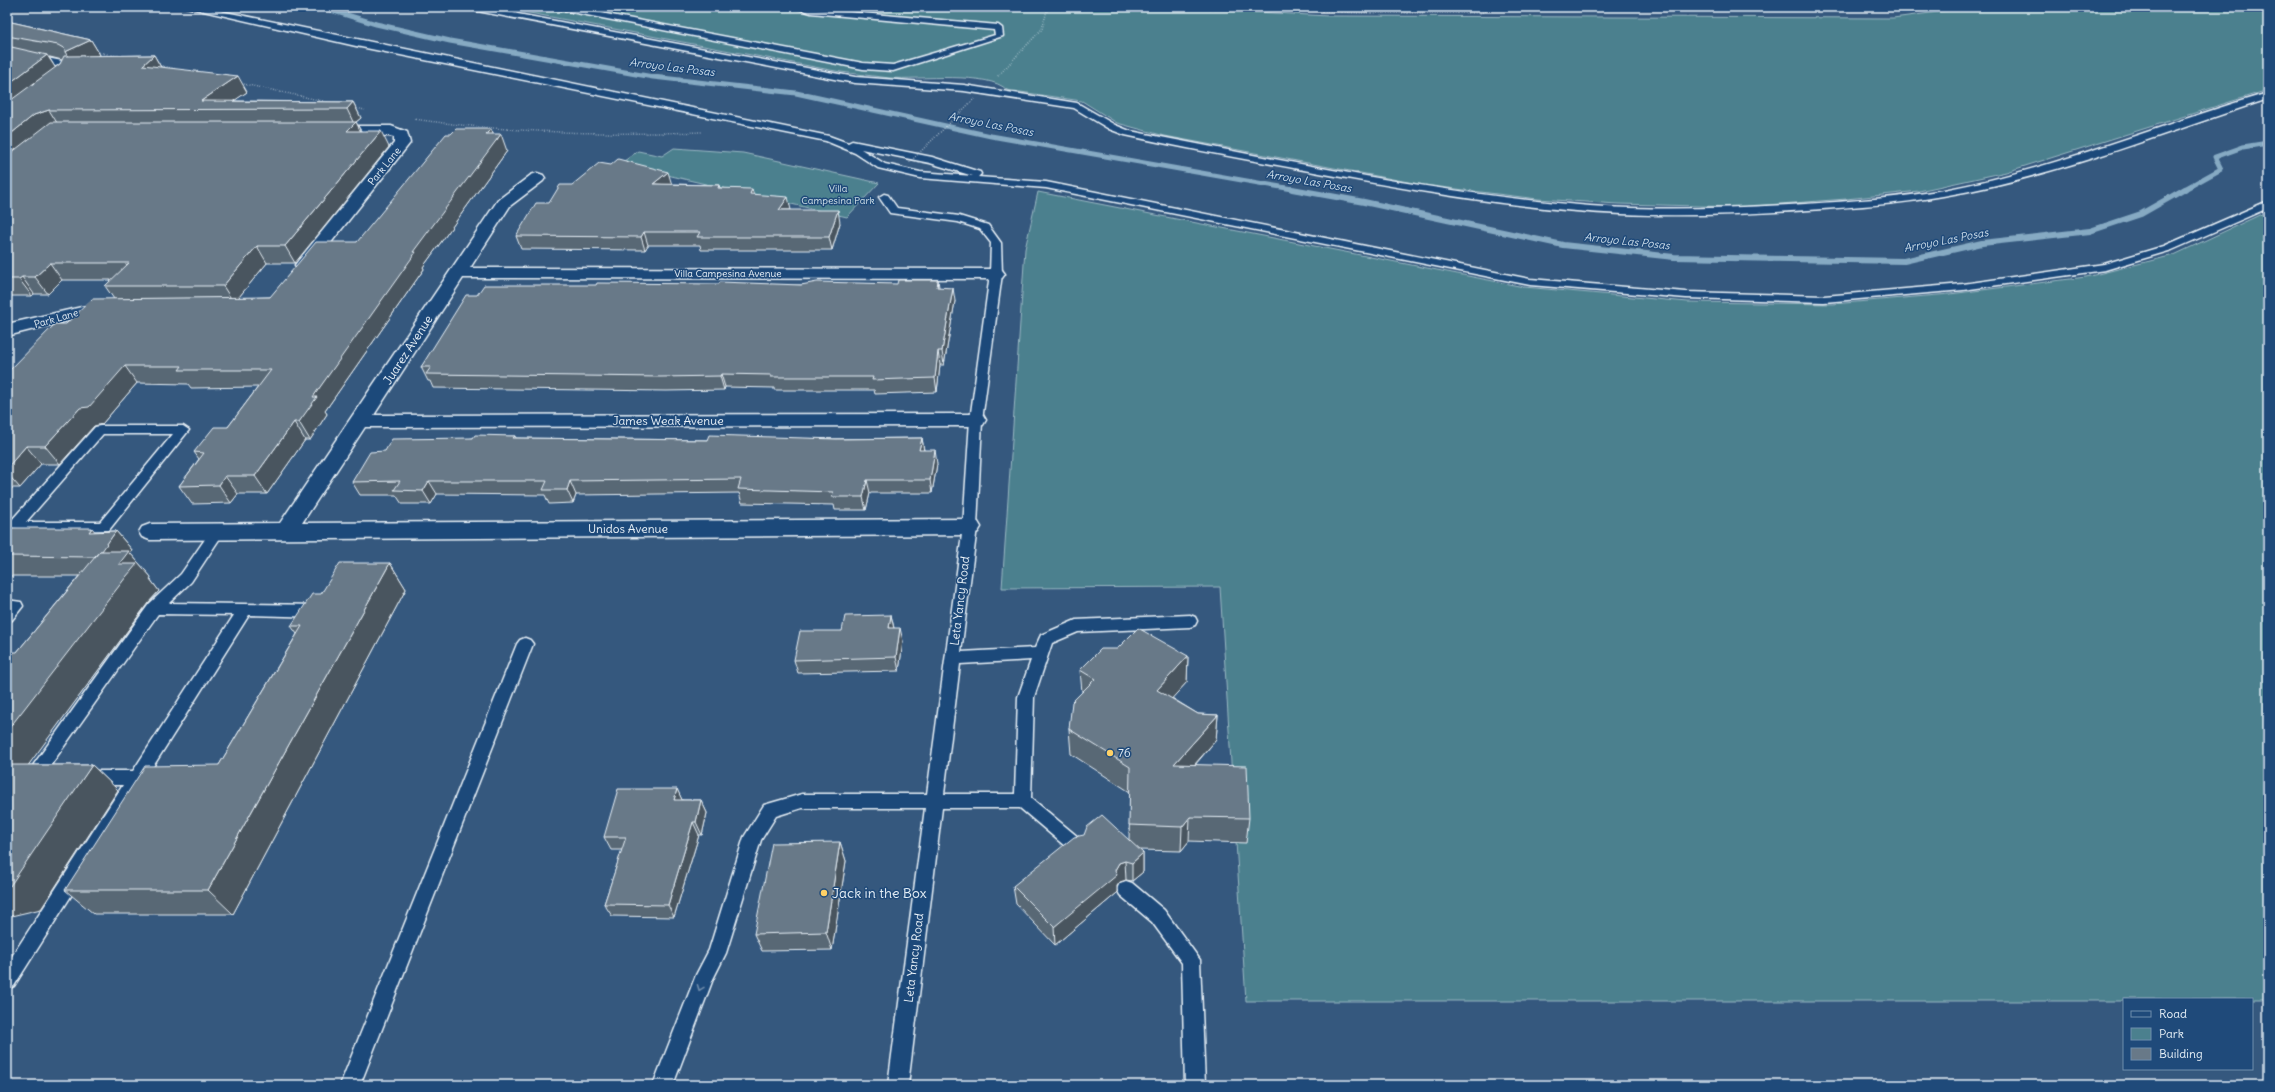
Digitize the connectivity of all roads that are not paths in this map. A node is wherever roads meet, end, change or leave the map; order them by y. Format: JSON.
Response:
{"nodes":[{"id":1,"x":190,"y":7,"type":"edge"},
{"id":2,"x":467,"y":7,"type":"edge"},
{"id":3,"x":556,"y":7,"type":"edge"},
{"id":4,"x":797,"y":7,"type":"edge"},
{"id":5,"x":7,"y":54,"type":"edge"},
{"id":6,"x":2268,"y":96,"type":"edge"},
{"id":7,"x":7,"y":118,"type":"edge"},
{"id":8,"x":312,"y":131,"type":"edge"},
{"id":9,"x":828,"y":139,"type":"junction"},
{"id":10,"x":537,"y":178,"type":"dead end"},
{"id":11,"x":999,"y":181,"type":"junction"},
{"id":12,"x":884,"y":197,"type":"dead end"},
{"id":13,"x":2268,"y":204,"type":"edge"},
{"id":14,"x":459,"y":273,"type":"junction"},
{"id":15,"x":996,"y":274,"type":"junction"},
{"id":16,"x":294,"y":277,"type":"edge"},
{"id":17,"x":120,"y":309,"type":"edge"},
{"id":18,"x":11,"y":334,"type":"edge"},
{"id":19,"x":976,"y":420,"type":"junction"},
{"id":20,"x":361,"y":422,"type":"junction"},
{"id":21,"x":11,"y":527,"type":"edge"},
{"id":22,"x":970,"y":527,"type":"junction"},
{"id":23,"x":286,"y":531,"type":"junction"},
{"id":24,"x":150,"y":532,"type":"dead end"},
{"id":25,"x":217,"y":532,"type":"junction"},
{"id":26,"x":7,"y":606,"type":"edge"},
{"id":27,"x":154,"y":608,"type":"junction"},
{"id":28,"x":245,"y":610,"type":"junction"},
{"id":29,"x":7,"y":616,"type":"edge"},
{"id":30,"x":1190,"y":621,"type":"dead end"},
{"id":31,"x":319,"y":624,"type":"edge"},
{"id":32,"x":525,"y":644,"type":"dead end"},
{"id":33,"x":1041,"y":654,"type":"junction"},
{"id":34,"x":952,"y":658,"type":"junction"},
{"id":35,"x":144,"y":778,"type":"junction"},
{"id":36,"x":1023,"y":801,"type":"junction"},
{"id":37,"x":934,"y":802,"type":"junction"},
{"id":38,"x":1078,"y":847,"type":"edge"},
{"id":39,"x":1126,"y":889,"type":"dead end"},
{"id":40,"x":7,"y":980,"type":"edge"},
{"id":41,"x":350,"y":1085,"type":"edge"},
{"id":42,"x":663,"y":1085,"type":"edge"},
{"id":43,"x":898,"y":1085,"type":"edge"},
{"id":44,"x":1196,"y":1085,"type":"edge"}],
"edges":[{"from":1,"to":9,"type":"lane"},
{"from":2,"to":6,"type":"lane"},
{"from":3,"to":4,"type":"lane"},
{"from":5,"to":7,"type":"street"},
{"from":8,"to":16,"type":"street","name":"Park Lane"},
{"from":9,"to":11,"type":"lane"},
{"from":9,"to":11,"type":"lane"},
{"from":10,"to":14,"type":"street","name":"Juarez Avenue"},
{"from":11,"to":13,"type":"lane"},
{"from":12,"to":15,"type":"lane","name":"Leta Yancy Road"},
{"from":14,"to":15,"type":"street","name":"Villa Campesina Avenue"},
{"from":14,"to":20,"type":"street","name":"Juarez Avenue"},
{"from":15,"to":19,"type":"lane","name":"Leta Yancy Road"},
{"from":17,"to":18,"type":"street","name":"Park Lane"},
{"from":19,"to":20,"type":"street","name":"James Weak Avenue"},
{"from":19,"to":22,"type":"lane","name":"Leta Yancy Road"},
{"from":20,"to":23,"type":"street","name":"Juarez Avenue"},
{"from":21,"to":21,"type":"lane"},
{"from":22,"to":23,"type":"street","name":"Unidos Avenue"},
{"from":22,"to":34,"type":"lane","name":"Leta Yancy Road"},
{"from":23,"to":25,"type":"street","name":"Unidos Avenue"},
{"from":24,"to":25,"type":"street","name":"Unidos Avenue"},
{"from":25,"to":27,"type":"lane"},
{"from":26,"to":29,"type":"lane"},
{"from":27,"to":28,"type":"lane"},
{"from":27,"to":35,"type":"lane"},
{"from":28,"to":31,"type":"lane"},
{"from":28,"to":35,"type":"lane"},
{"from":30,"to":33,"type":"lane"},
{"from":32,"to":41,"type":"lane"},
{"from":33,"to":34,"type":"lane"},
{"from":33,"to":36,"type":"lane"},
{"from":34,"to":37,"type":"lane","name":"Leta Yancy Road"},
{"from":35,"to":40,"type":"lane"},
{"from":36,"to":37,"type":"lane"},
{"from":36,"to":38,"type":"lane"},
{"from":37,"to":42,"type":"lane","one_way":true},
{"from":37,"to":43,"type":"lane","name":"Leta Yancy Road"},
{"from":39,"to":44,"type":"lane"}]}
